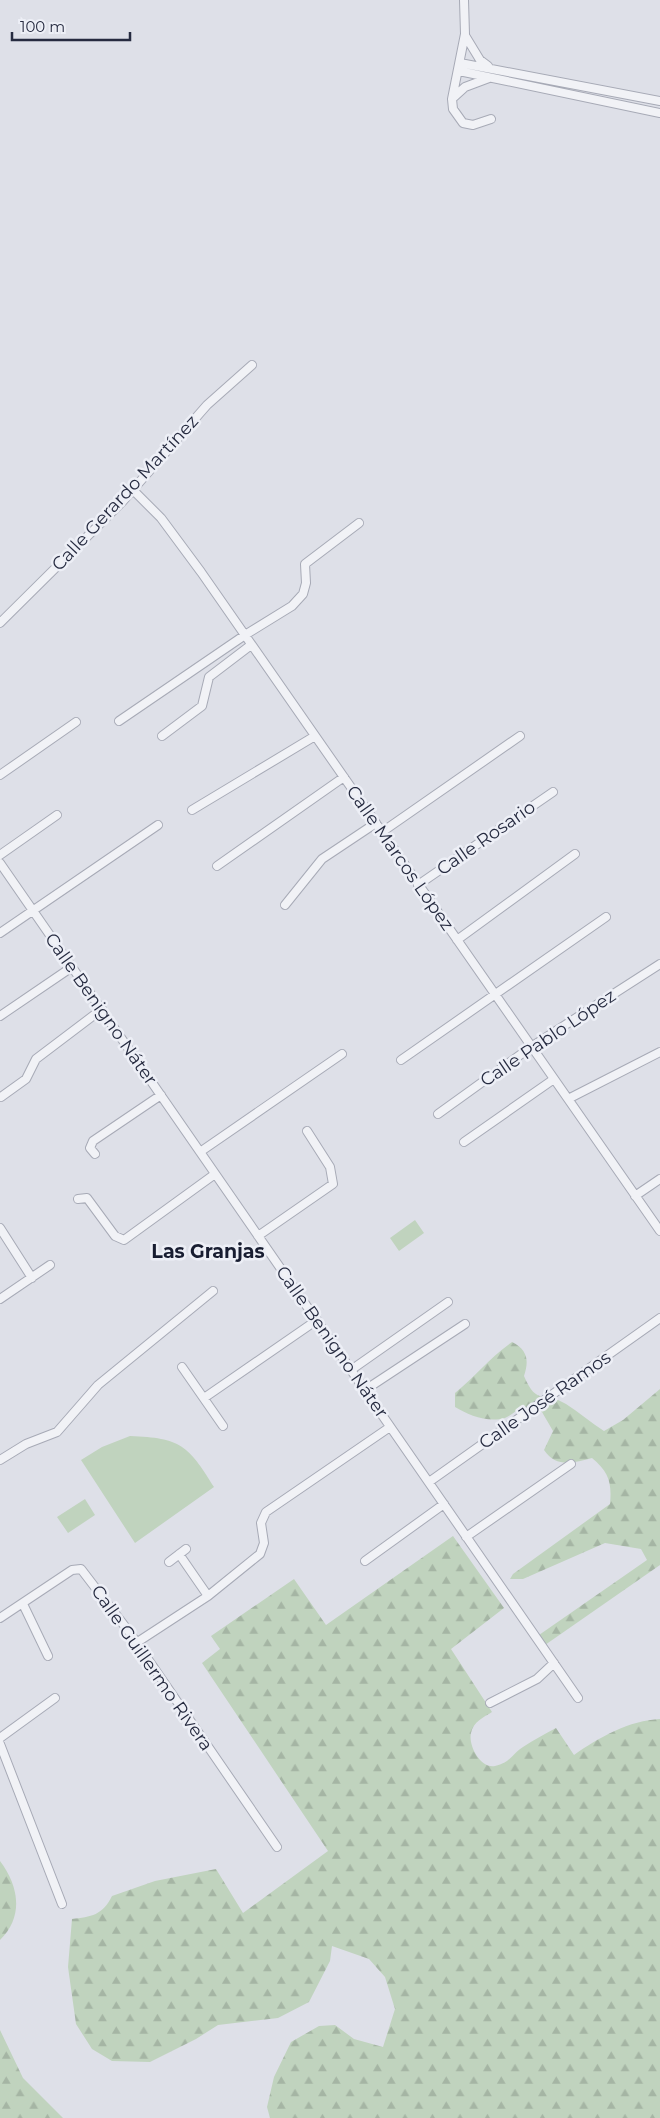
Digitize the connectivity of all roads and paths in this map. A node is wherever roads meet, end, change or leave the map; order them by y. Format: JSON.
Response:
{"nodes":[{"id":1,"x":464,"y":0,"type":"edge"},
{"id":2,"x":465,"y":34,"type":"junction"},
{"id":3,"x":460,"y":67,"type":"junction"},
{"id":4,"x":492,"y":73,"type":"junction"},
{"id":5,"x":452,"y":99,"type":"junction"},
{"id":6,"x":660,"y":101,"type":"edge"},
{"id":7,"x":660,"y":113,"type":"edge"},
{"id":8,"x":491,"y":119,"type":"dead end"},
{"id":9,"x":252,"y":365,"type":"dead end"},
{"id":10,"x":133,"y":490,"type":"junction"},
{"id":11,"x":359,"y":523,"type":"dead end"},
{"id":12,"x":0,"y":623,"type":"edge"},
{"id":13,"x":245,"y":635,"type":"junction"},
{"id":14,"x":251,"y":645,"type":"junction"},
{"id":15,"x":119,"y":721,"type":"dead end"},
{"id":16,"x":76,"y":722,"type":"dead end"},
{"id":17,"x":162,"y":736,"type":"dead end"},
{"id":18,"x":315,"y":736,"type":"junction"},
{"id":19,"x":520,"y":736,"type":"dead end"},
{"id":20,"x":0,"y":775,"type":"edge"},
{"id":21,"x":344,"y":777,"type":"junction"},
{"id":22,"x":553,"y":792,"type":"dead end"},
{"id":23,"x":192,"y":810,"type":"dead end"},
{"id":24,"x":57,"y":815,"type":"dead end"},
{"id":25,"x":376,"y":823,"type":"junction"},
{"id":26,"x":158,"y":825,"type":"dead end"},
{"id":27,"x":382,"y":832,"type":"junction"},
{"id":28,"x":575,"y":854,"type":"dead end"},
{"id":29,"x":0,"y":855,"type":"edge"},
{"id":30,"x":0,"y":863,"type":"edge"},
{"id":31,"x":217,"y":866,"type":"dead end"},
{"id":32,"x":418,"y":885,"type":"junction"},
{"id":33,"x":285,"y":905,"type":"dead end"},
{"id":34,"x":33,"y":911,"type":"junction"},
{"id":35,"x":606,"y":917,"type":"dead end"},
{"id":36,"x":0,"y":933,"type":"edge"},
{"id":37,"x":457,"y":940,"type":"junction"},
{"id":38,"x":660,"y":964,"type":"edge"},
{"id":39,"x":72,"y":967,"type":"junction"},
{"id":40,"x":495,"y":994,"type":"junction"},
{"id":41,"x":102,"y":1009,"type":"junction"},
{"id":42,"x":0,"y":1016,"type":"edge"},
{"id":43,"x":531,"y":1046,"type":"junction"},
{"id":44,"x":660,"y":1052,"type":"edge"},
{"id":45,"x":342,"y":1054,"type":"dead end"},
{"id":46,"x":401,"y":1060,"type":"dead end"},
{"id":47,"x":554,"y":1078,"type":"junction"},
{"id":48,"x":161,"y":1095,"type":"junction"},
{"id":49,"x":1,"y":1097,"type":"edge"},
{"id":50,"x":568,"y":1099,"type":"junction"},
{"id":51,"x":438,"y":1114,"type":"dead end"},
{"id":52,"x":306,"y":1131,"type":"dead end"},
{"id":53,"x":464,"y":1142,"type":"dead end"},
{"id":54,"x":200,"y":1152,"type":"junction"},
{"id":55,"x":95,"y":1154,"type":"dead end"},
{"id":56,"x":215,"y":1174,"type":"junction"},
{"id":57,"x":660,"y":1179,"type":"edge"},
{"id":58,"x":635,"y":1196,"type":"junction"},
{"id":59,"x":78,"y":1199,"type":"dead end"},
{"id":60,"x":0,"y":1228,"type":"edge"},
{"id":61,"x":660,"y":1231,"type":"edge"},
{"id":62,"x":258,"y":1236,"type":"junction"},
{"id":63,"x":50,"y":1265,"type":"dead end"},
{"id":64,"x":32,"y":1278,"type":"junction"},
{"id":65,"x":212,"y":1291,"type":"dead end"},
{"id":66,"x":0,"y":1299,"type":"edge"},
{"id":67,"x":448,"y":1302,"type":"dead end"},
{"id":68,"x":660,"y":1318,"type":"edge"},
{"id":69,"x":317,"y":1320,"type":"junction"},
{"id":70,"x":465,"y":1324,"type":"dead end"},
{"id":71,"x":182,"y":1368,"type":"dead end"},
{"id":72,"x":351,"y":1370,"type":"junction"},
{"id":73,"x":365,"y":1390,"type":"junction"},
{"id":74,"x":204,"y":1398,"type":"junction"},
{"id":75,"x":224,"y":1426,"type":"dead end"},
{"id":76,"x":390,"y":1427,"type":"junction"},
{"id":77,"x":0,"y":1460,"type":"edge"},
{"id":78,"x":571,"y":1464,"type":"dead end"},
{"id":79,"x":429,"y":1482,"type":"junction"},
{"id":80,"x":444,"y":1504,"type":"junction"},
{"id":81,"x":466,"y":1537,"type":"junction"},
{"id":82,"x":365,"y":1561,"type":"dead end"},
{"id":83,"x":169,"y":1562,"type":"dead end"},
{"id":84,"x":208,"y":1596,"type":"junction"},
{"id":85,"x":23,"y":1604,"type":"junction"},
{"id":86,"x":0,"y":1618,"type":"edge"},
{"id":87,"x":136,"y":1643,"type":"junction"},
{"id":88,"x":48,"y":1656,"type":"dead end"},
{"id":89,"x":554,"y":1663,"type":"junction"},
{"id":90,"x":55,"y":1698,"type":"dead end"},
{"id":91,"x":578,"y":1698,"type":"dead end"},
{"id":92,"x":490,"y":1703,"type":"dead end"},
{"id":93,"x":0,"y":1738,"type":"edge"},
{"id":94,"x":0,"y":1744,"type":"edge"},
{"id":95,"x":277,"y":1847,"type":"dead end"},
{"id":96,"x":62,"y":1904,"type":"dead end"}],
"edges":[{"from":1,"to":2,"type":"street"},
{"from":2,"to":3,"type":"street"},
{"from":2,"to":4,"type":"street"},
{"from":3,"to":4,"type":"street"},
{"from":3,"to":5,"type":"street"},
{"from":4,"to":5,"type":"street"},
{"from":4,"to":6,"type":"street"},
{"from":4,"to":7,"type":"street"},
{"from":5,"to":8,"type":"street"},
{"from":9,"to":10,"type":"street","name":"Calle Gerardo Martínez"},
{"from":10,"to":12,"type":"street","name":"Calle Gerardo Martínez"},
{"from":10,"to":13,"type":"street","name":"Calle Marcos López"},
{"from":11,"to":13,"type":"street"},
{"from":13,"to":14,"type":"street","name":"Calle Marcos López"},
{"from":13,"to":15,"type":"street"},
{"from":14,"to":17,"type":"street"},
{"from":14,"to":18,"type":"street","name":"Calle Marcos López"},
{"from":16,"to":20,"type":"street"},
{"from":18,"to":21,"type":"street","name":"Calle Marcos López"},
{"from":18,"to":23,"type":"street"},
{"from":19,"to":27,"type":"street"},
{"from":21,"to":25,"type":"street","name":"Calle Marcos López"},
{"from":21,"to":31,"type":"street"},
{"from":22,"to":32,"type":"street","name":"Calle Rosario"},
{"from":24,"to":29,"type":"street"},
{"from":25,"to":27,"type":"street","name":"Calle Marcos López"},
{"from":25,"to":33,"type":"street"},
{"from":26,"to":34,"type":"street"},
{"from":27,"to":32,"type":"street","name":"Calle Marcos López"},
{"from":28,"to":37,"type":"street"},
{"from":30,"to":34,"type":"street","name":"Calle Benigno Náter"},
{"from":32,"to":37,"type":"street","name":"Calle Marcos López"},
{"from":34,"to":36,"type":"street"},
{"from":34,"to":39,"type":"street","name":"Calle Benigno Náter"},
{"from":35,"to":40,"type":"street"},
{"from":37,"to":40,"type":"street","name":"Calle Marcos López"},
{"from":38,"to":43,"type":"street","name":"Calle Pablo López"},
{"from":39,"to":41,"type":"street","name":"Calle Benigno Náter"},
{"from":39,"to":42,"type":"street"},
{"from":40,"to":43,"type":"street","name":"Calle Marcos López"},
{"from":40,"to":46,"type":"street"},
{"from":41,"to":48,"type":"street","name":"Calle Benigno Náter"},
{"from":41,"to":49,"type":"street"},
{"from":43,"to":47,"type":"street","name":"Calle Marcos López"},
{"from":43,"to":51,"type":"street","name":"Calle Pablo López"},
{"from":44,"to":50,"type":"street"},
{"from":45,"to":54,"type":"street"},
{"from":47,"to":50,"type":"street","name":"Calle Marcos López"},
{"from":47,"to":53,"type":"street"},
{"from":48,"to":54,"type":"street","name":"Calle Benigno Náter"},
{"from":48,"to":55,"type":"street"},
{"from":50,"to":58,"type":"street","name":"Calle Marcos López"},
{"from":52,"to":62,"type":"street"},
{"from":54,"to":56,"type":"street","name":"Calle Benigno Náter"},
{"from":56,"to":59,"type":"street"},
{"from":56,"to":62,"type":"street","name":"Calle Benigno Náter"},
{"from":57,"to":58,"type":"street"},
{"from":58,"to":61,"type":"street","name":"Calle Marcos López"},
{"from":60,"to":64,"type":"street"},
{"from":62,"to":69,"type":"street","name":"Calle Benigno Náter"},
{"from":63,"to":64,"type":"street"},
{"from":64,"to":66,"type":"street"},
{"from":65,"to":77,"type":"street"},
{"from":67,"to":72,"type":"street"},
{"from":68,"to":79,"type":"street","name":"Calle José Ramos"},
{"from":69,"to":72,"type":"street","name":"Calle Benigno Náter"},
{"from":69,"to":74,"type":"street"},
{"from":70,"to":73,"type":"street"},
{"from":71,"to":74,"type":"street"},
{"from":72,"to":73,"type":"street","name":"Calle Benigno Náter"},
{"from":73,"to":76,"type":"street","name":"Calle Benigno Náter"},
{"from":74,"to":75,"type":"street"},
{"from":76,"to":79,"type":"street","name":"Calle Benigno Náter"},
{"from":76,"to":84,"type":"street"},
{"from":78,"to":81,"type":"street"},
{"from":79,"to":80,"type":"street","name":"Calle Benigno Náter"},
{"from":80,"to":81,"type":"street","name":"Calle Benigno Náter"},
{"from":80,"to":82,"type":"street"},
{"from":81,"to":89,"type":"street","name":"Calle Benigno Náter"},
{"from":83,"to":84,"type":"street"},
{"from":84,"to":87,"type":"street"},
{"from":85,"to":86,"type":"street","name":"Calle Guillermo Rivera"},
{"from":85,"to":87,"type":"street","name":"Calle Guillermo Rivera"},
{"from":85,"to":88,"type":"street"},
{"from":87,"to":95,"type":"street","name":"Calle Guillermo Rivera"},
{"from":89,"to":91,"type":"street","name":"Calle Benigno Náter"},
{"from":89,"to":92,"type":"street"},
{"from":90,"to":93,"type":"street"},
{"from":94,"to":96,"type":"street"}]}
